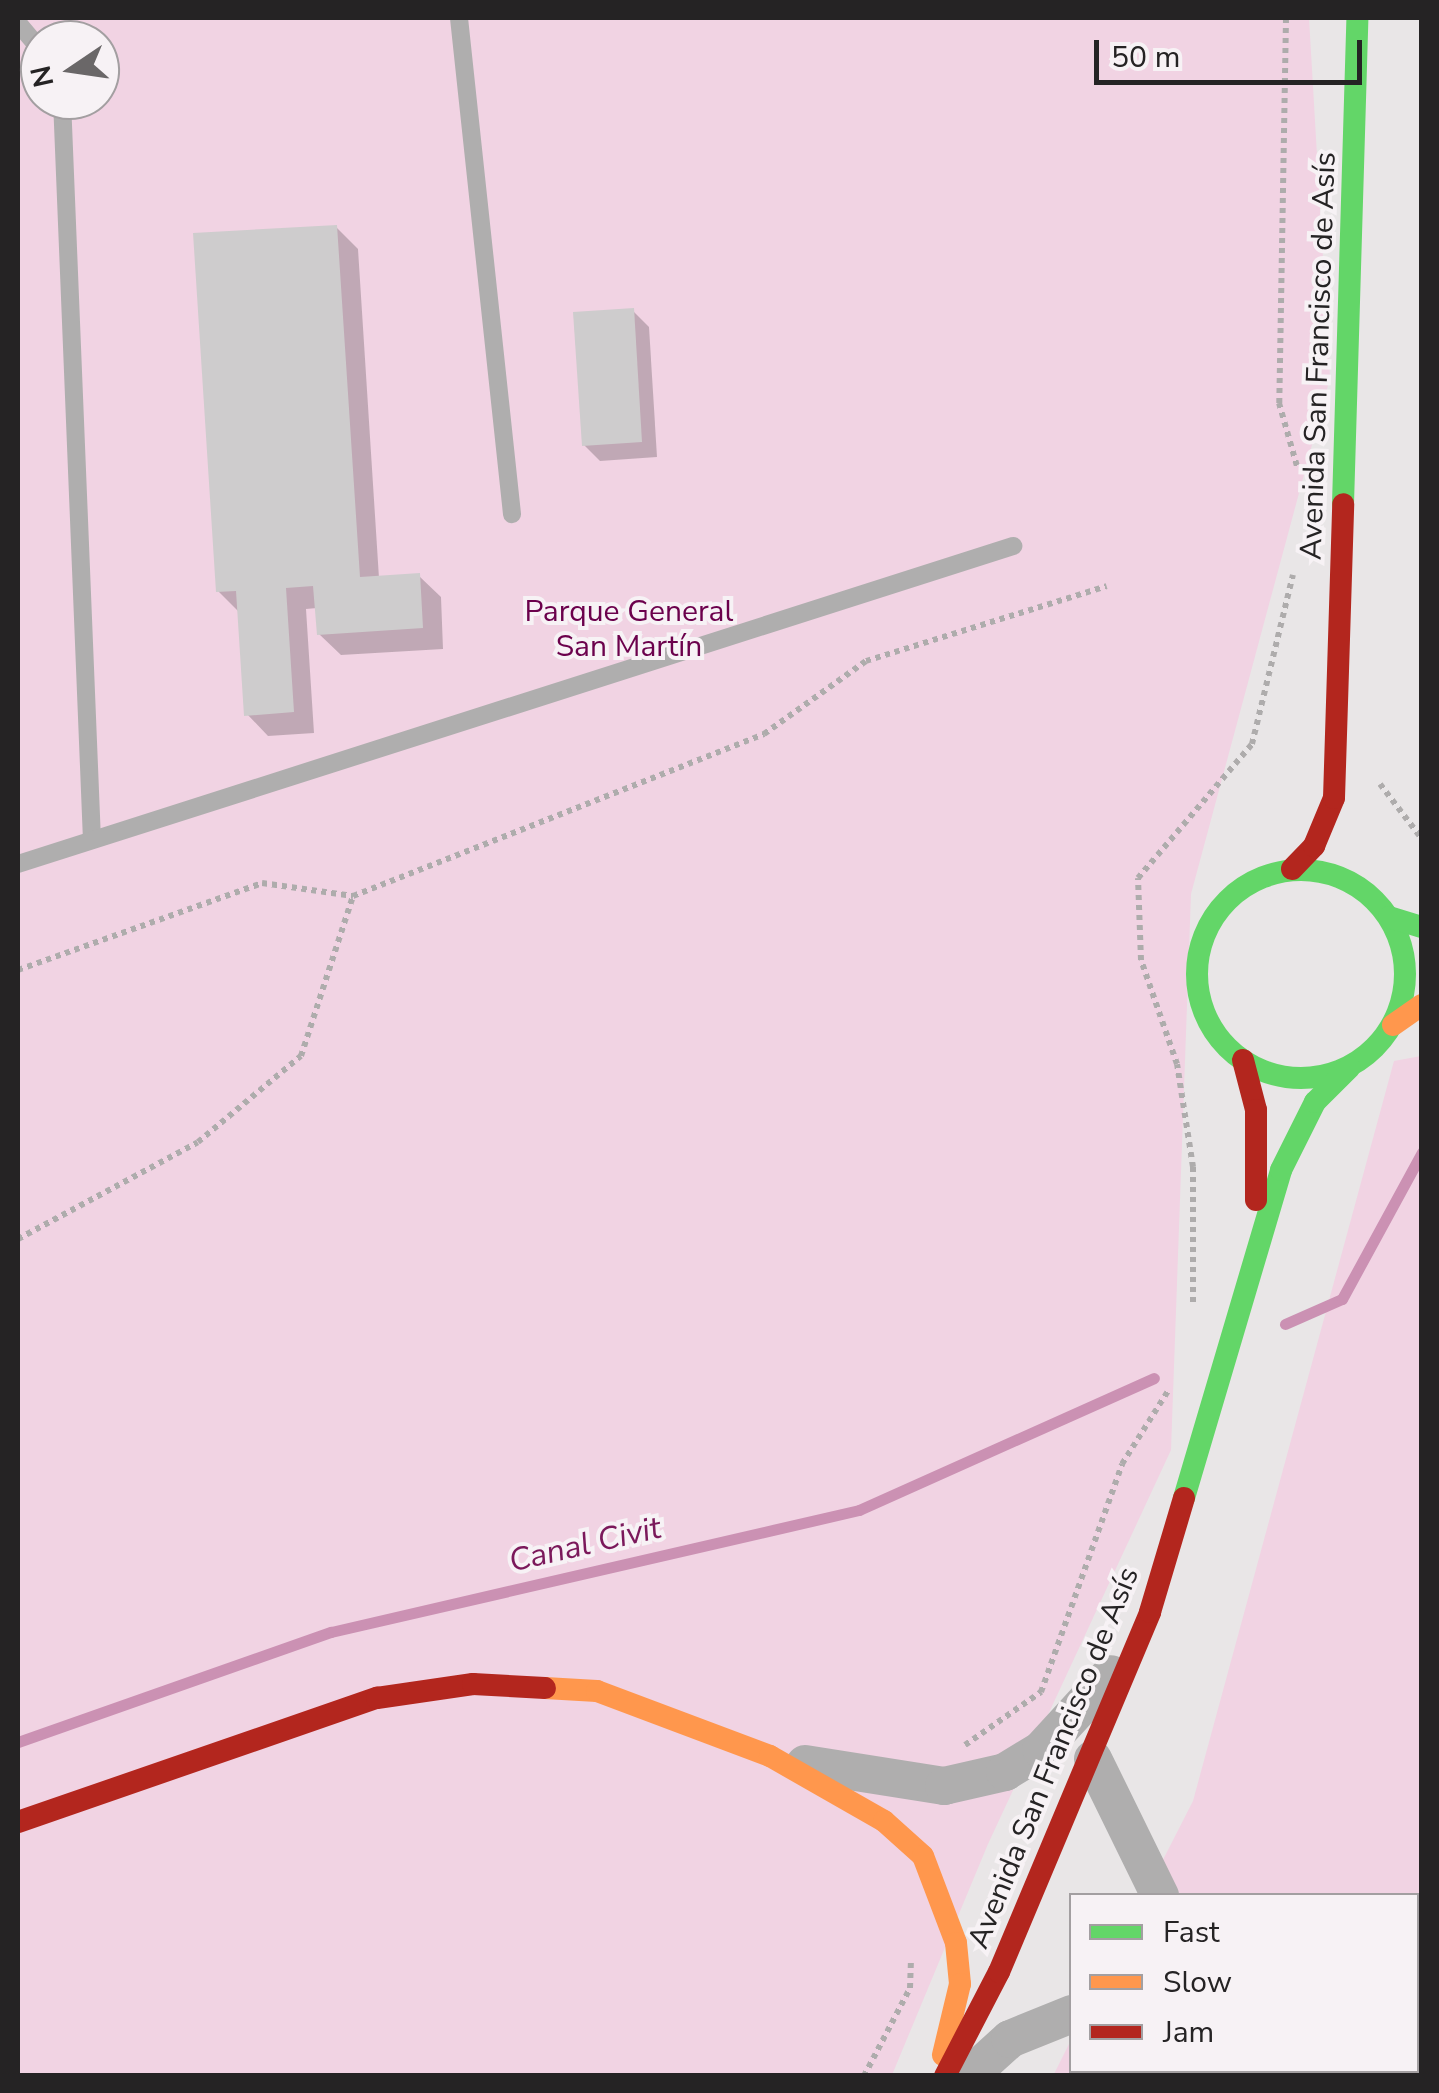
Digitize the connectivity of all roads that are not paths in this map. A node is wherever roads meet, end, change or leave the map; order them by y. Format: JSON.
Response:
{"nodes":[{"id":1,"x":33,"y":18,"type":"edge"},
{"id":2,"x":459,"y":18,"type":"edge"},
{"id":3,"x":1356,"y":18,"type":"edge"},
{"id":4,"x":18,"y":23,"type":"edge"},
{"id":5,"x":63,"y":120,"type":"edge"},
{"id":6,"x":512,"y":514,"type":"dead end"},
{"id":7,"x":1013,"y":546,"type":"dead end"},
{"id":8,"x":1336,"y":697,"type":"junction"},
{"id":9,"x":1354,"y":825,"type":"dead end"},
{"id":10,"x":92,"y":838,"type":"junction"},
{"id":11,"x":1362,"y":860,"type":"dead end"},
{"id":12,"x":18,"y":864,"type":"edge"},
{"id":13,"x":1292,"y":869,"type":"junction"},
{"id":14,"x":1370,"y":894,"type":"junction"},
{"id":15,"x":1389,"y":917,"type":"junction"},
{"id":16,"x":1422,"y":927,"type":"edge"},
{"id":17,"x":1422,"y":1005,"type":"edge"},
{"id":18,"x":1393,"y":1025,"type":"junction"},
{"id":19,"x":1243,"y":1060,"type":"junction"},
{"id":20,"x":1350,"y":1067,"type":"junction"},
{"id":21,"x":1252,"y":1283,"type":"junction"},
{"id":22,"x":1150,"y":1612,"type":"junction"},
{"id":23,"x":770,"y":1756,"type":"junction"},
{"id":24,"x":1093,"y":1760,"type":"junction"},
{"id":25,"x":18,"y":1822,"type":"edge"},
{"id":26,"x":1159,"y":1893,"type":"edge"},
{"id":27,"x":1069,"y":2015,"type":"edge"},
{"id":28,"x":936,"y":2076,"type":"edge"},
{"id":29,"x":946,"y":2076,"type":"edge"},
{"id":30,"x":969,"y":2076,"type":"edge"}],
"edges":[{"from":1,"to":4,"type":"lane"},
{"from":2,"to":6,"type":"lane"},
{"from":3,"to":8,"type":"main road","name":"Avenida San Francisco de Asís"},
{"from":5,"to":10,"type":"lane"},
{"from":7,"to":10,"type":"lane"},
{"from":8,"to":9,"type":"main road","name":"Avenida San Francisco de Asís"},
{"from":8,"to":13,"type":"main road","name":"Avenida San Francisco de Asís"},
{"from":10,"to":12,"type":"lane"},
{"from":11,"to":14,"type":"main road"},
{"from":13,"to":14,"type":"main road"},
{"from":13,"to":19,"type":"main road","name":"Avenida San Francisco de Asís"},
{"from":14,"to":15,"type":"main road"},
{"from":15,"to":16,"type":"main road"},
{"from":15,"to":18,"type":"main road"},
{"from":17,"to":18,"type":"main road","name":"Avenida San Francisco de Asís"},
{"from":18,"to":20,"type":"main road","name":"Avenida San Francisco de Asís"},
{"from":19,"to":20,"type":"main road"},
{"from":19,"to":21,"type":"main road","name":"Avenida San Francisco de Asís"},
{"from":20,"to":21,"type":"main road","name":"Avenida San Francisco de Asís"},
{"from":21,"to":22,"type":"main road","name":"Avenida San Francisco de Asís"},
{"from":22,"to":23,"type":"street"},
{"from":22,"to":24,"type":"main road","name":"Avenida San Francisco de Asís"},
{"from":23,"to":25,"type":"main road"},
{"from":23,"to":28,"type":"main road"},
{"from":24,"to":26,"type":"street"},
{"from":24,"to":29,"type":"main road","name":"Avenida San Francisco de Asís"},
{"from":27,"to":30,"type":"street"}]}
